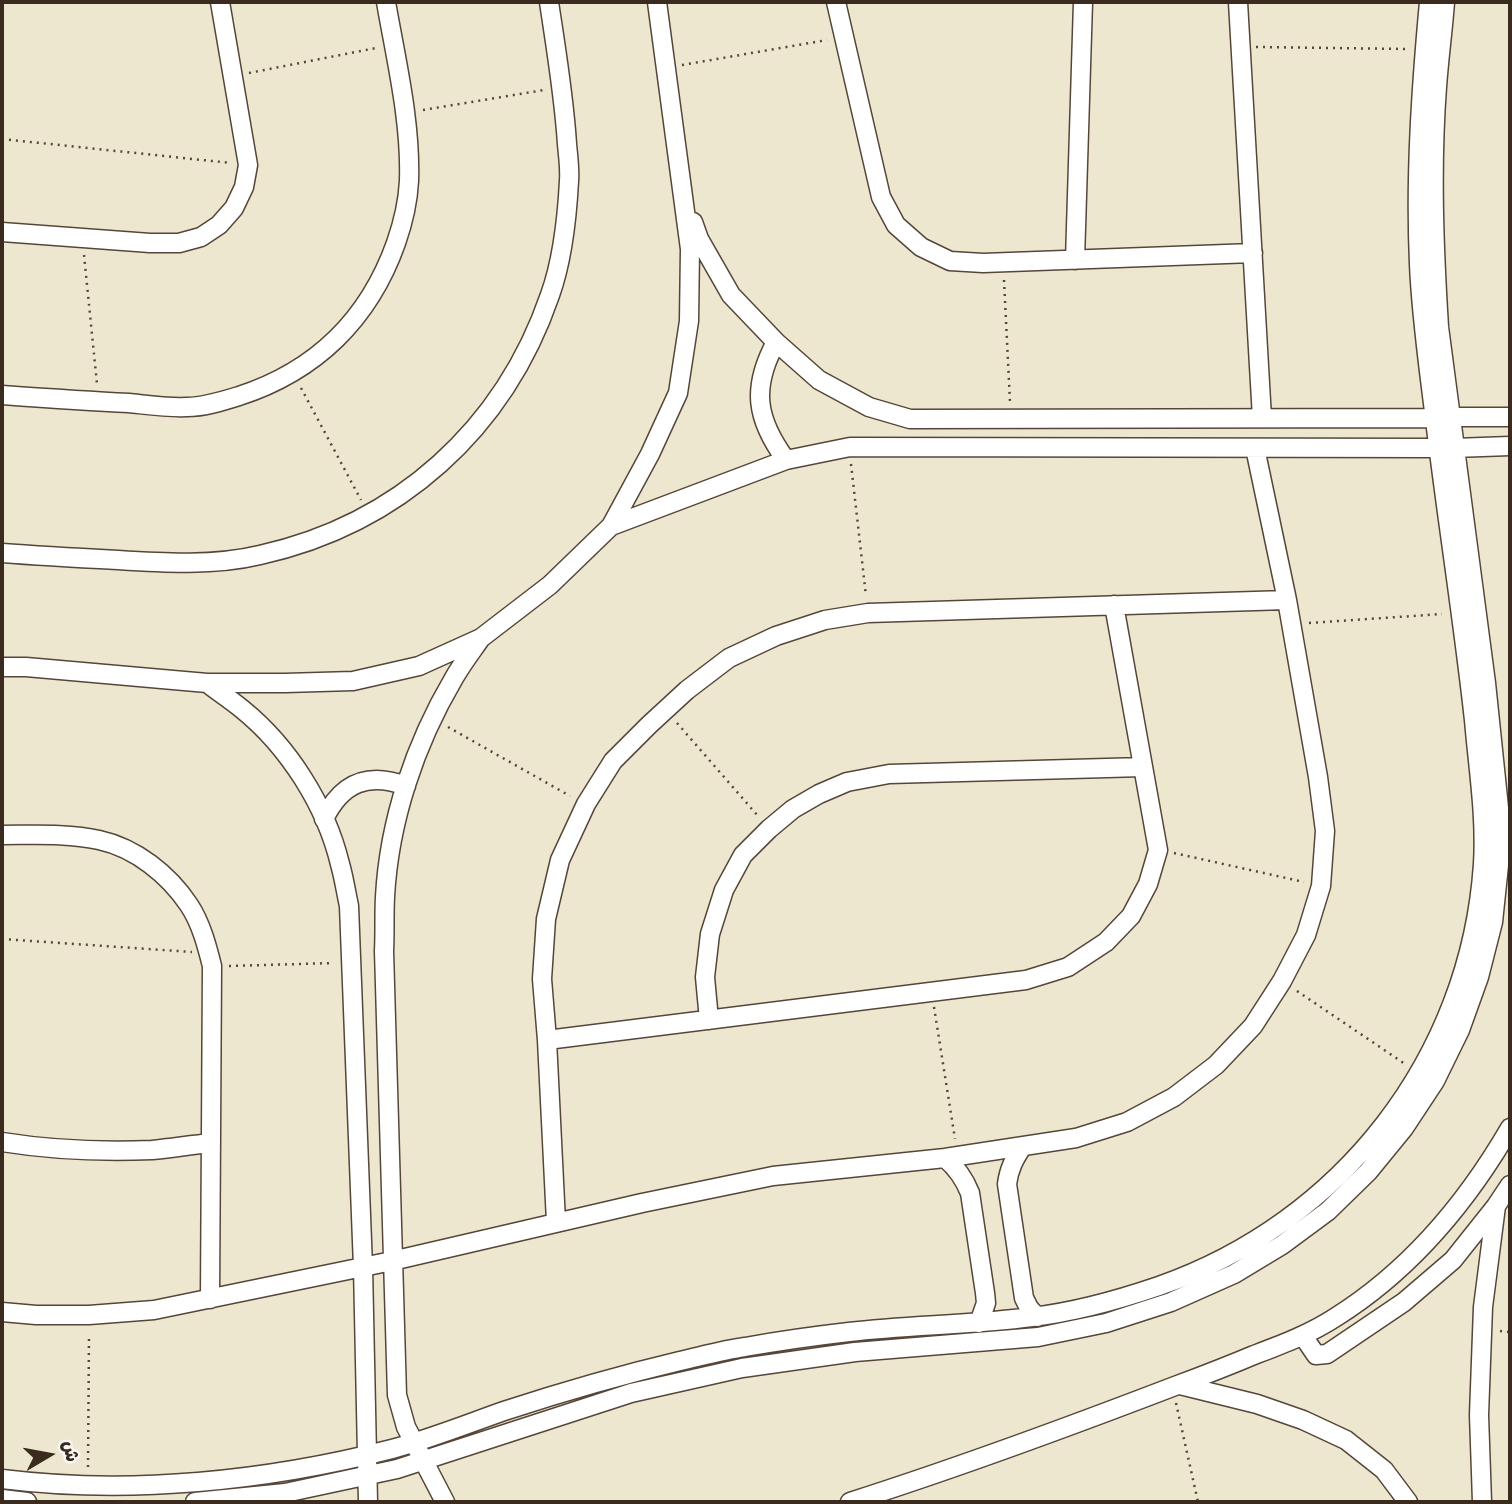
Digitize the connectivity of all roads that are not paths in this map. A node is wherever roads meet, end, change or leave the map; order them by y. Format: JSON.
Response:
{"nodes":[{"id":1,"x":220,"y":2,"type":"edge"},
{"id":2,"x":386,"y":2,"type":"edge"},
{"id":3,"x":549,"y":2,"type":"edge"},
{"id":4,"x":657,"y":2,"type":"edge"},
{"id":5,"x":836,"y":2,"type":"edge"},
{"id":6,"x":1083,"y":2,"type":"edge"},
{"id":7,"x":1238,"y":2,"type":"edge"},
{"id":8,"x":1418,"y":2,"type":"edge"},
{"id":9,"x":1429,"y":2,"type":"edge"},
{"id":10,"x":1445,"y":2,"type":"edge"},
{"id":11,"x":1424,"y":50,"type":"junction"},
{"id":12,"x":680,"y":178,"type":"junction"},
{"id":13,"x":2,"y":232,"type":"edge"},
{"id":14,"x":1253,"y":253,"type":"junction"},
{"id":15,"x":1075,"y":260,"type":"junction"},
{"id":16,"x":1432,"y":326,"type":"junction"},
{"id":17,"x":776,"y":342,"type":"junction"},
{"id":18,"x":2,"y":395,"type":"edge"},
{"id":19,"x":1443,"y":417,"type":"junction"},
{"id":20,"x":1262,"y":418,"type":"junction"},
{"id":21,"x":1510,"y":418,"type":"edge"},
{"id":22,"x":1510,"y":446,"type":"edge"},
{"id":23,"x":1255,"y":448,"type":"junction"},
{"id":24,"x":1446,"y":448,"type":"junction"},
{"id":25,"x":786,"y":460,"type":"junction"},
{"id":26,"x":1453,"y":501,"type":"junction"},
{"id":27,"x":611,"y":526,"type":"junction"},
{"id":28,"x":2,"y":553,"type":"edge"},
{"id":29,"x":1287,"y":600,"type":"junction"},
{"id":30,"x":1114,"y":605,"type":"junction"},
{"id":31,"x":481,"y":638,"type":"junction"},
{"id":32,"x":2,"y":667,"type":"edge"},
{"id":33,"x":207,"y":683,"type":"junction"},
{"id":34,"x":1143,"y":767,"type":"junction"},
{"id":35,"x":406,"y":786,"type":"junction"},
{"id":36,"x":324,"y":819,"type":"junction"},
{"id":37,"x":2,"y":835,"type":"edge"},
{"id":38,"x":709,"y":1020,"type":"junction"},
{"id":39,"x":547,"y":1040,"type":"junction"},
{"id":40,"x":1510,"y":1128,"type":"edge"},
{"id":41,"x":2,"y":1142,"type":"edge"},
{"id":42,"x":211,"y":1143,"type":"junction"},
{"id":43,"x":1023,"y":1146,"type":"junction"},
{"id":44,"x":951,"y":1157,"type":"junction"},
{"id":45,"x":1510,"y":1185,"type":"edge"},
{"id":46,"x":1496,"y":1206,"type":"junction"},
{"id":47,"x":556,"y":1223,"type":"junction"},
{"id":48,"x":393,"y":1261,"type":"junction"},
{"id":49,"x":362,"y":1267,"type":"junction"},
{"id":50,"x":210,"y":1299,"type":"junction"},
{"id":51,"x":2,"y":1312,"type":"edge"},
{"id":52,"x":1038,"y":1317,"type":"junction"},
{"id":53,"x":979,"y":1323,"type":"junction"},
{"id":54,"x":1303,"y":1336,"type":"junction"},
{"id":55,"x":1176,"y":1386,"type":"junction"},
{"id":56,"x":413,"y":1442,"type":"junction"},
{"id":57,"x":367,"y":1454,"type":"junction"},
{"id":58,"x":423,"y":1461,"type":"junction"},
{"id":59,"x":368,"y":1475,"type":"junction"},
{"id":60,"x":2,"y":1479,"type":"edge"},
{"id":61,"x":891,"y":1495,"type":"edge"},
{"id":62,"x":2,"y":1499,"type":"edge"},
{"id":63,"x":27,"y":1502,"type":"edge"},
{"id":64,"x":195,"y":1502,"type":"edge"},
{"id":65,"x":368,"y":1502,"type":"edge"},
{"id":66,"x":444,"y":1502,"type":"edge"},
{"id":67,"x":850,"y":1502,"type":"edge"},
{"id":68,"x":1408,"y":1502,"type":"edge"},
{"id":69,"x":1482,"y":1502,"type":"edge"}],
"edges":[{"from":1,"to":13,"type":"street"},
{"from":2,"to":18,"type":"street"},
{"from":3,"to":28,"type":"street"},
{"from":4,"to":12,"type":"street"},
{"from":5,"to":15,"type":"street"},
{"from":6,"to":15,"type":"street"},
{"from":7,"to":14,"type":"street"},
{"from":8,"to":11,"type":"street"},
{"from":9,"to":11,"type":"street"},
{"from":10,"to":16,"type":"street"},
{"from":11,"to":16,"type":"street"},
{"from":12,"to":17,"type":"street"},
{"from":12,"to":27,"type":"street"},
{"from":14,"to":15,"type":"street"},
{"from":14,"to":20,"type":"street"},
{"from":16,"to":19,"type":"street"},
{"from":17,"to":20,"type":"street"},
{"from":17,"to":25,"type":"street"},
{"from":19,"to":20,"type":"street"},
{"from":19,"to":21,"type":"street"},
{"from":19,"to":24,"type":"street"},
{"from":22,"to":24,"type":"street"},
{"from":23,"to":24,"type":"street"},
{"from":23,"to":25,"type":"street"},
{"from":23,"to":29,"type":"street"},
{"from":24,"to":26,"type":"street"},
{"from":25,"to":27,"type":"street"},
{"from":26,"to":52,"type":"street"},
{"from":26,"to":58,"type":"street"},
{"from":27,"to":31,"type":"street"},
{"from":29,"to":30,"type":"street"},
{"from":29,"to":43,"type":"street"},
{"from":30,"to":34,"type":"street"},
{"from":30,"to":39,"type":"street"},
{"from":31,"to":33,"type":"street"},
{"from":31,"to":35,"type":"street"},
{"from":32,"to":33,"type":"street"},
{"from":33,"to":36,"type":"street"},
{"from":34,"to":38,"type":"street"},
{"from":34,"to":38,"type":"street"},
{"from":35,"to":36,"type":"street"},
{"from":35,"to":48,"type":"street"},
{"from":36,"to":49,"type":"street"},
{"from":37,"to":42,"type":"street"},
{"from":38,"to":39,"type":"street"},
{"from":39,"to":47,"type":"street"},
{"from":40,"to":54,"type":"street"},
{"from":41,"to":42,"type":"street"},
{"from":42,"to":50,"type":"street"},
{"from":43,"to":44,"type":"street"},
{"from":43,"to":52,"type":"street"},
{"from":44,"to":47,"type":"street"},
{"from":44,"to":53,"type":"street"},
{"from":45,"to":46,"type":"street"},
{"from":46,"to":54,"type":"street"},
{"from":46,"to":69,"type":"street"},
{"from":47,"to":48,"type":"street"},
{"from":48,"to":49,"type":"street"},
{"from":48,"to":56,"type":"street"},
{"from":49,"to":50,"type":"street"},
{"from":49,"to":57,"type":"street"},
{"from":50,"to":51,"type":"street"},
{"from":52,"to":53,"type":"street"},
{"from":53,"to":56,"type":"street"},
{"from":54,"to":55,"type":"street"},
{"from":55,"to":61,"type":"street"},
{"from":55,"to":68,"type":"street"},
{"from":56,"to":57,"type":"street"},
{"from":56,"to":58,"type":"street"},
{"from":57,"to":59,"type":"street"},
{"from":57,"to":60,"type":"street"},
{"from":58,"to":59,"type":"street"},
{"from":58,"to":66,"type":"street"},
{"from":59,"to":64,"type":"street"},
{"from":59,"to":65,"type":"street"},
{"from":61,"to":67,"type":"street"},
{"from":62,"to":63,"type":"street"}]}
